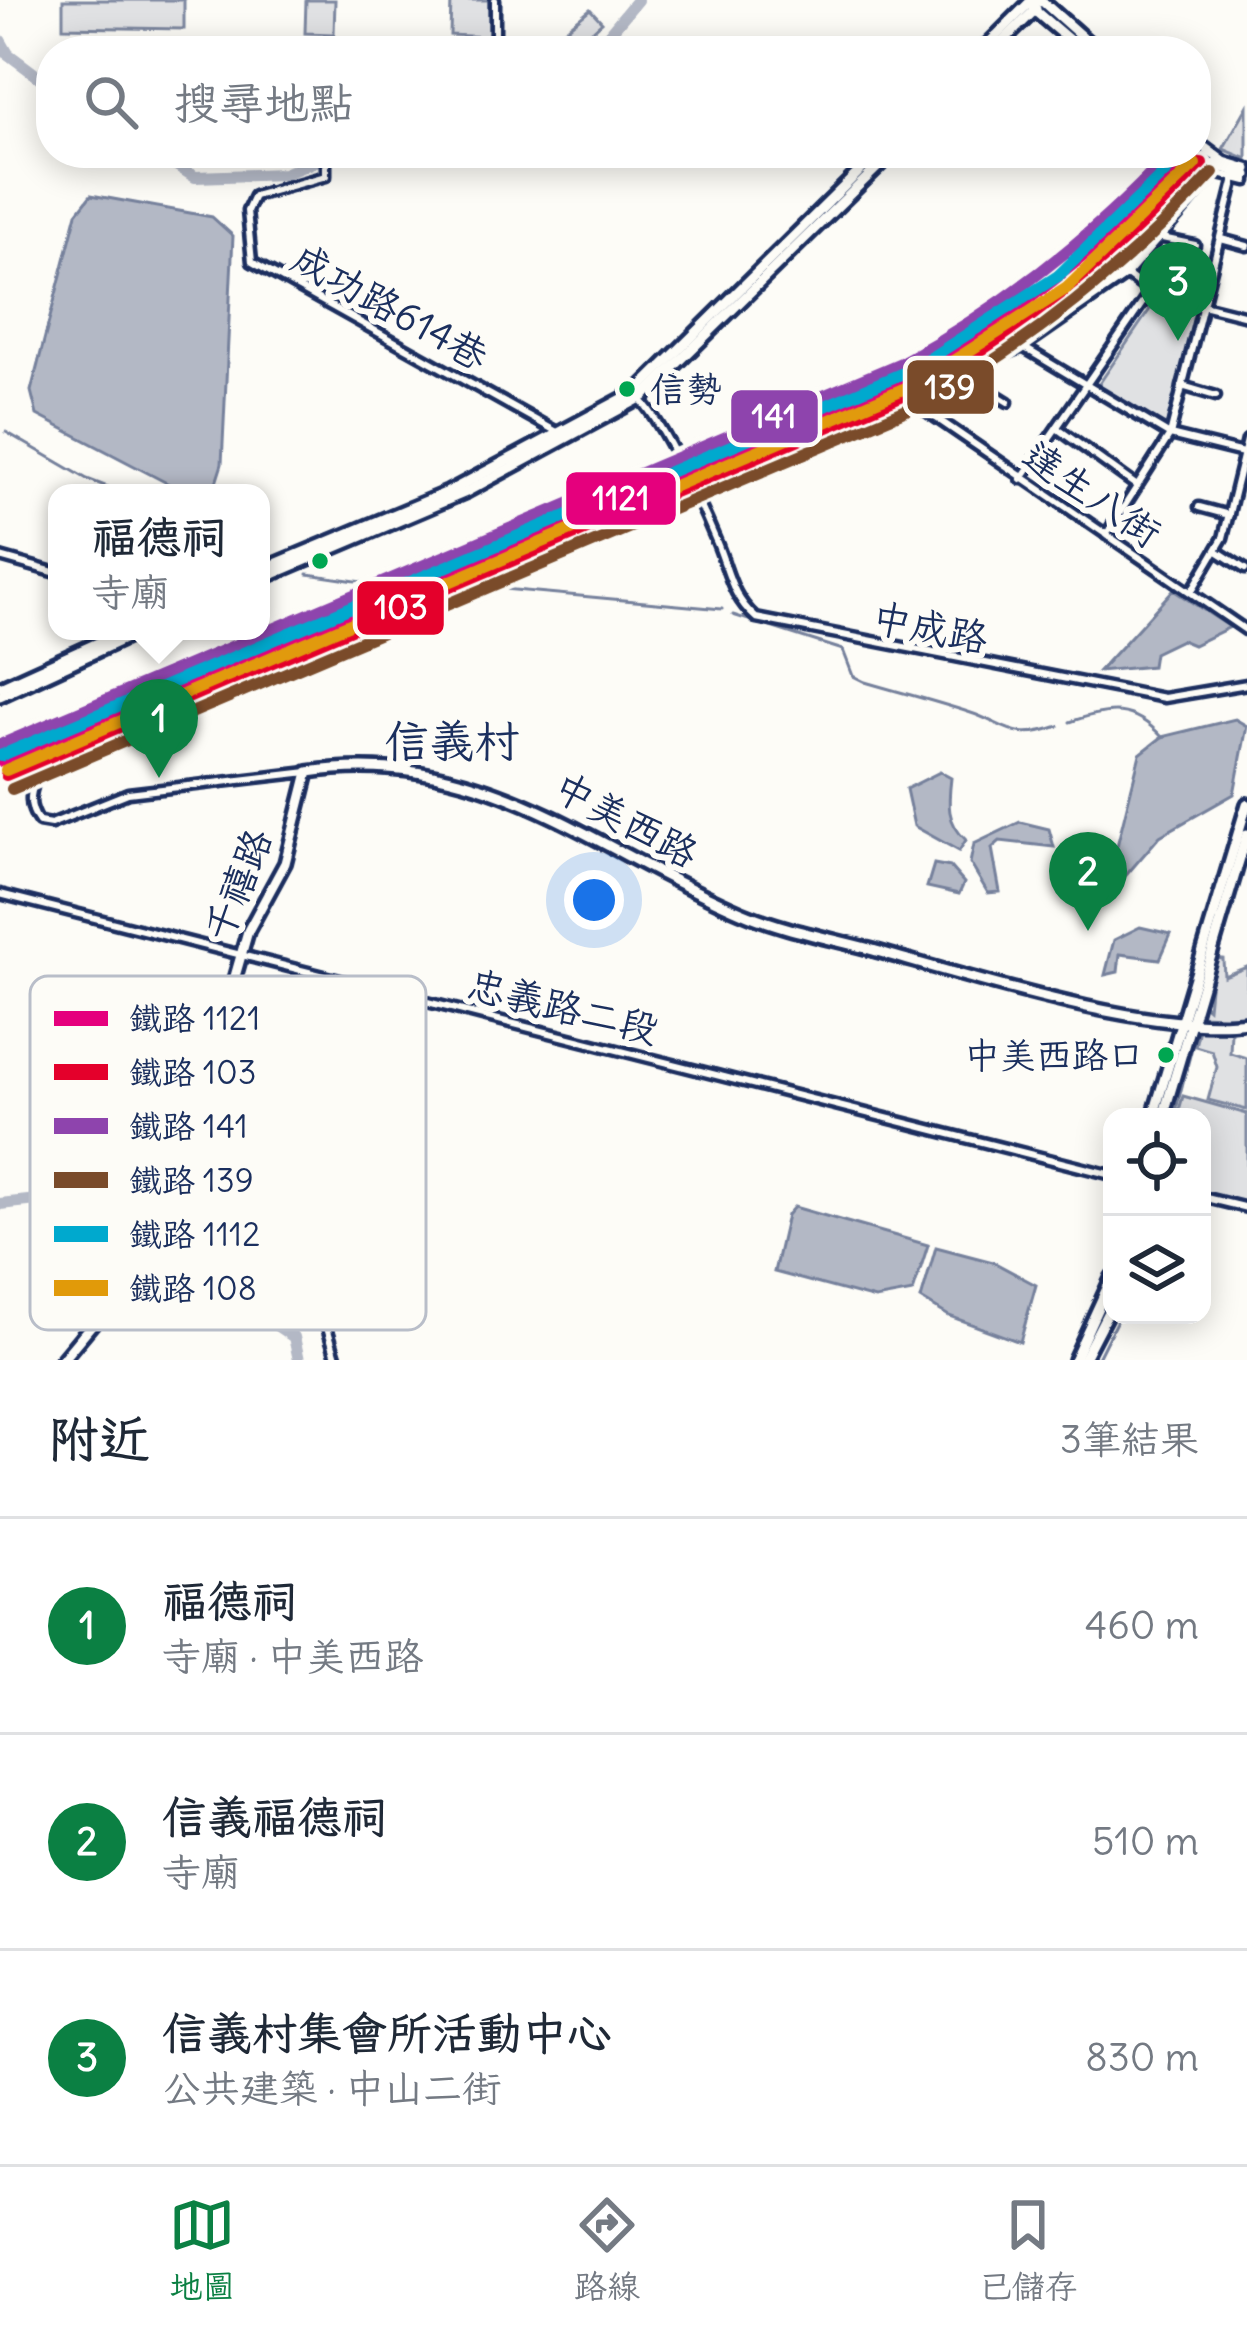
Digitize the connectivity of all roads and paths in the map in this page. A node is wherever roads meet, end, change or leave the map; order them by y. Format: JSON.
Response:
{"nodes":[{"id":1,"x":495,"y":0,"type":"edge"},
{"id":2,"x":1037,"y":2,"type":"edge"},
{"id":3,"x":495,"y":36,"type":"edge"},
{"id":4,"x":998,"y":36,"type":"edge"},
{"id":5,"x":1006,"y":36,"type":"edge"},
{"id":6,"x":1068,"y":36,"type":"edge"},
{"id":7,"x":1079,"y":36,"type":"edge"},
{"id":8,"x":1211,"y":159,"type":"edge"},
{"id":9,"x":328,"y":168,"type":"edge"},
{"id":10,"x":863,"y":168,"type":"edge"},
{"id":11,"x":876,"y":168,"type":"edge"},
{"id":12,"x":1244,"y":176,"type":"edge"},
{"id":13,"x":1162,"y":238,"type":"junction"},
{"id":14,"x":1221,"y":239,"type":"junction"},
{"id":15,"x":1196,"y":245,"type":"dead end"},
{"id":16,"x":1247,"y":246,"type":"edge"},
{"id":17,"x":1127,"y":275,"type":"junction"},
{"id":18,"x":1150,"y":292,"type":"junction"},
{"id":19,"x":1204,"y":304,"type":"junction"},
{"id":20,"x":1247,"y":316,"type":"edge"},
{"id":21,"x":1023,"y":347,"type":"junction"},
{"id":22,"x":961,"y":373,"type":"junction"},
{"id":23,"x":1182,"y":386,"type":"junction"},
{"id":24,"x":1088,"y":388,"type":"junction"},
{"id":25,"x":638,"y":395,"type":"junction"},
{"id":26,"x":1216,"y":396,"type":"dead end"},
{"id":27,"x":1008,"y":402,"type":"dead end"},
{"id":28,"x":1058,"y":429,"type":"junction"},
{"id":29,"x":1170,"y":435,"type":"junction"},
{"id":30,"x":562,"y":438,"type":"junction"},
{"id":31,"x":1247,"y":440,"type":"edge"},
{"id":32,"x":1245,"y":454,"type":"edge"},
{"id":33,"x":1022,"y":479,"type":"junction"},
{"id":34,"x":686,"y":482,"type":"junction"},
{"id":35,"x":1137,"y":486,"type":"junction"},
{"id":36,"x":1199,"y":507,"type":"dead end"},
{"id":37,"x":1229,"y":515,"type":"junction"},
{"id":38,"x":1106,"y":535,"type":"junction"},
{"id":39,"x":1217,"y":551,"type":"junction"},
{"id":40,"x":0,"y":557,"type":"edge"},
{"id":41,"x":1245,"y":569,"type":"edge"},
{"id":42,"x":48,"y":570,"type":"edge"},
{"id":43,"x":270,"y":570,"type":"edge"},
{"id":44,"x":1190,"y":592,"type":"junction"},
{"id":45,"x":1247,"y":632,"type":"edge"},
{"id":46,"x":105,"y":640,"type":"edge"},
{"id":47,"x":120,"y":640,"type":"edge"},
{"id":48,"x":1247,"y":684,"type":"edge"},
{"id":49,"x":0,"y":691,"type":"edge"},
{"id":50,"x":37,"y":756,"type":"junction"},
{"id":51,"x":0,"y":772,"type":"edge"},
{"id":52,"x":308,"y":772,"type":"junction"},
{"id":53,"x":1247,"y":804,"type":"edge"},
{"id":54,"x":1247,"y":834,"type":"edge"},
{"id":55,"x":1237,"y":850,"type":"junction"},
{"id":56,"x":0,"y":894,"type":"edge"},
{"id":57,"x":242,"y":952,"type":"junction"},
{"id":58,"x":235,"y":976,"type":"edge"},
{"id":59,"x":336,"y":976,"type":"edge"},
{"id":60,"x":426,"y":999,"type":"edge"},
{"id":61,"x":1184,"y":1022,"type":"junction"},
{"id":62,"x":1247,"y":1022,"type":"edge"},
{"id":63,"x":1156,"y":1108,"type":"edge"},
{"id":64,"x":1165,"y":1108,"type":"edge"},
{"id":65,"x":1103,"y":1173,"type":"edge"},
{"id":66,"x":1211,"y":1199,"type":"edge"},
{"id":67,"x":1247,"y":1208,"type":"edge"},
{"id":68,"x":1103,"y":1297,"type":"edge"},
{"id":69,"x":1103,"y":1322,"type":"edge"},
{"id":70,"x":87,"y":1330,"type":"edge"},
{"id":71,"x":328,"y":1330,"type":"edge"},
{"id":72,"x":62,"y":1360,"type":"edge"},
{"id":73,"x":337,"y":1360,"type":"edge"},
{"id":74,"x":1074,"y":1360,"type":"edge"},
{"id":75,"x":1084,"y":1360,"type":"edge"}],
"edges":[{"from":1,"to":3,"type":"street"},
{"from":2,"to":4,"type":"street"},
{"from":2,"to":5,"type":"street"},
{"from":2,"to":6,"type":"street"},
{"from":2,"to":7,"type":"street"},
{"from":8,"to":12,"type":"street"},
{"from":9,"to":30,"type":"street","name":"成功路614巷"},
{"from":10,"to":25,"type":"street"},
{"from":11,"to":25,"type":"street"},
{"from":12,"to":13,"type":"street"},
{"from":12,"to":14,"type":"street"},
{"from":13,"to":15,"type":"street"},
{"from":13,"to":17,"type":"street"},
{"from":14,"to":16,"type":"street"},
{"from":14,"to":19,"type":"street"},
{"from":17,"to":18,"type":"street"},
{"from":17,"to":21,"type":"street"},
{"from":18,"to":19,"type":"street"},
{"from":18,"to":24,"type":"street"},
{"from":19,"to":20,"type":"street"},
{"from":19,"to":23,"type":"street"},
{"from":21,"to":22,"type":"street"},
{"from":21,"to":24,"type":"street"},
{"from":22,"to":27,"type":"street"},
{"from":22,"to":33,"type":"street","name":"達生八街"},
{"from":23,"to":26,"type":"street"},
{"from":23,"to":29,"type":"street"},
{"from":24,"to":28,"type":"street"},
{"from":24,"to":29,"type":"street"},
{"from":25,"to":30,"type":"street"},
{"from":25,"to":34,"type":"street"},
{"from":28,"to":33,"type":"street"},
{"from":28,"to":35,"type":"street"},
{"from":29,"to":32,"type":"street"},
{"from":29,"to":35,"type":"street"},
{"from":30,"to":43,"type":"street"},
{"from":31,"to":32,"type":"street"},
{"from":32,"to":37,"type":"street"},
{"from":33,"to":38,"type":"street","name":"達生八街"},
{"from":34,"to":48,"type":"street","name":"中成路"},
{"from":34,"to":50,"type":"street"},
{"from":35,"to":38,"type":"street"},
{"from":36,"to":37,"type":"street"},
{"from":37,"to":39,"type":"street"},
{"from":38,"to":44,"type":"street","name":"達生八街"},
{"from":39,"to":41,"type":"street"},
{"from":39,"to":44,"type":"street"},
{"from":40,"to":42,"type":"street"},
{"from":44,"to":45,"type":"street","name":"達生八街"},
{"from":46,"to":49,"type":"street"},
{"from":47,"to":49,"type":"street"},
{"from":50,"to":51,"type":"street"},
{"from":50,"to":52,"type":"street","name":"中美西路"},
{"from":52,"to":57,"type":"street","name":"千禧路"},
{"from":52,"to":61,"type":"street","name":"中美西路"},
{"from":53,"to":55,"type":"street"},
{"from":54,"to":55,"type":"street"},
{"from":55,"to":61,"type":"street"},
{"from":56,"to":57,"type":"street","name":"忠義路二段"},
{"from":57,"to":58,"type":"street","name":"千禧路"},
{"from":57,"to":59,"type":"street","name":"忠義路二段"},
{"from":60,"to":65,"type":"street","name":"忠義路二段"},
{"from":61,"to":62,"type":"street","name":"中美西路"},
{"from":61,"to":63,"type":"street"},
{"from":61,"to":64,"type":"street"},
{"from":66,"to":67,"type":"street"},
{"from":68,"to":74,"type":"street"},
{"from":69,"to":75,"type":"street"},
{"from":70,"to":72,"type":"street","name":"千禧路"},
{"from":71,"to":73,"type":"street"}]}
